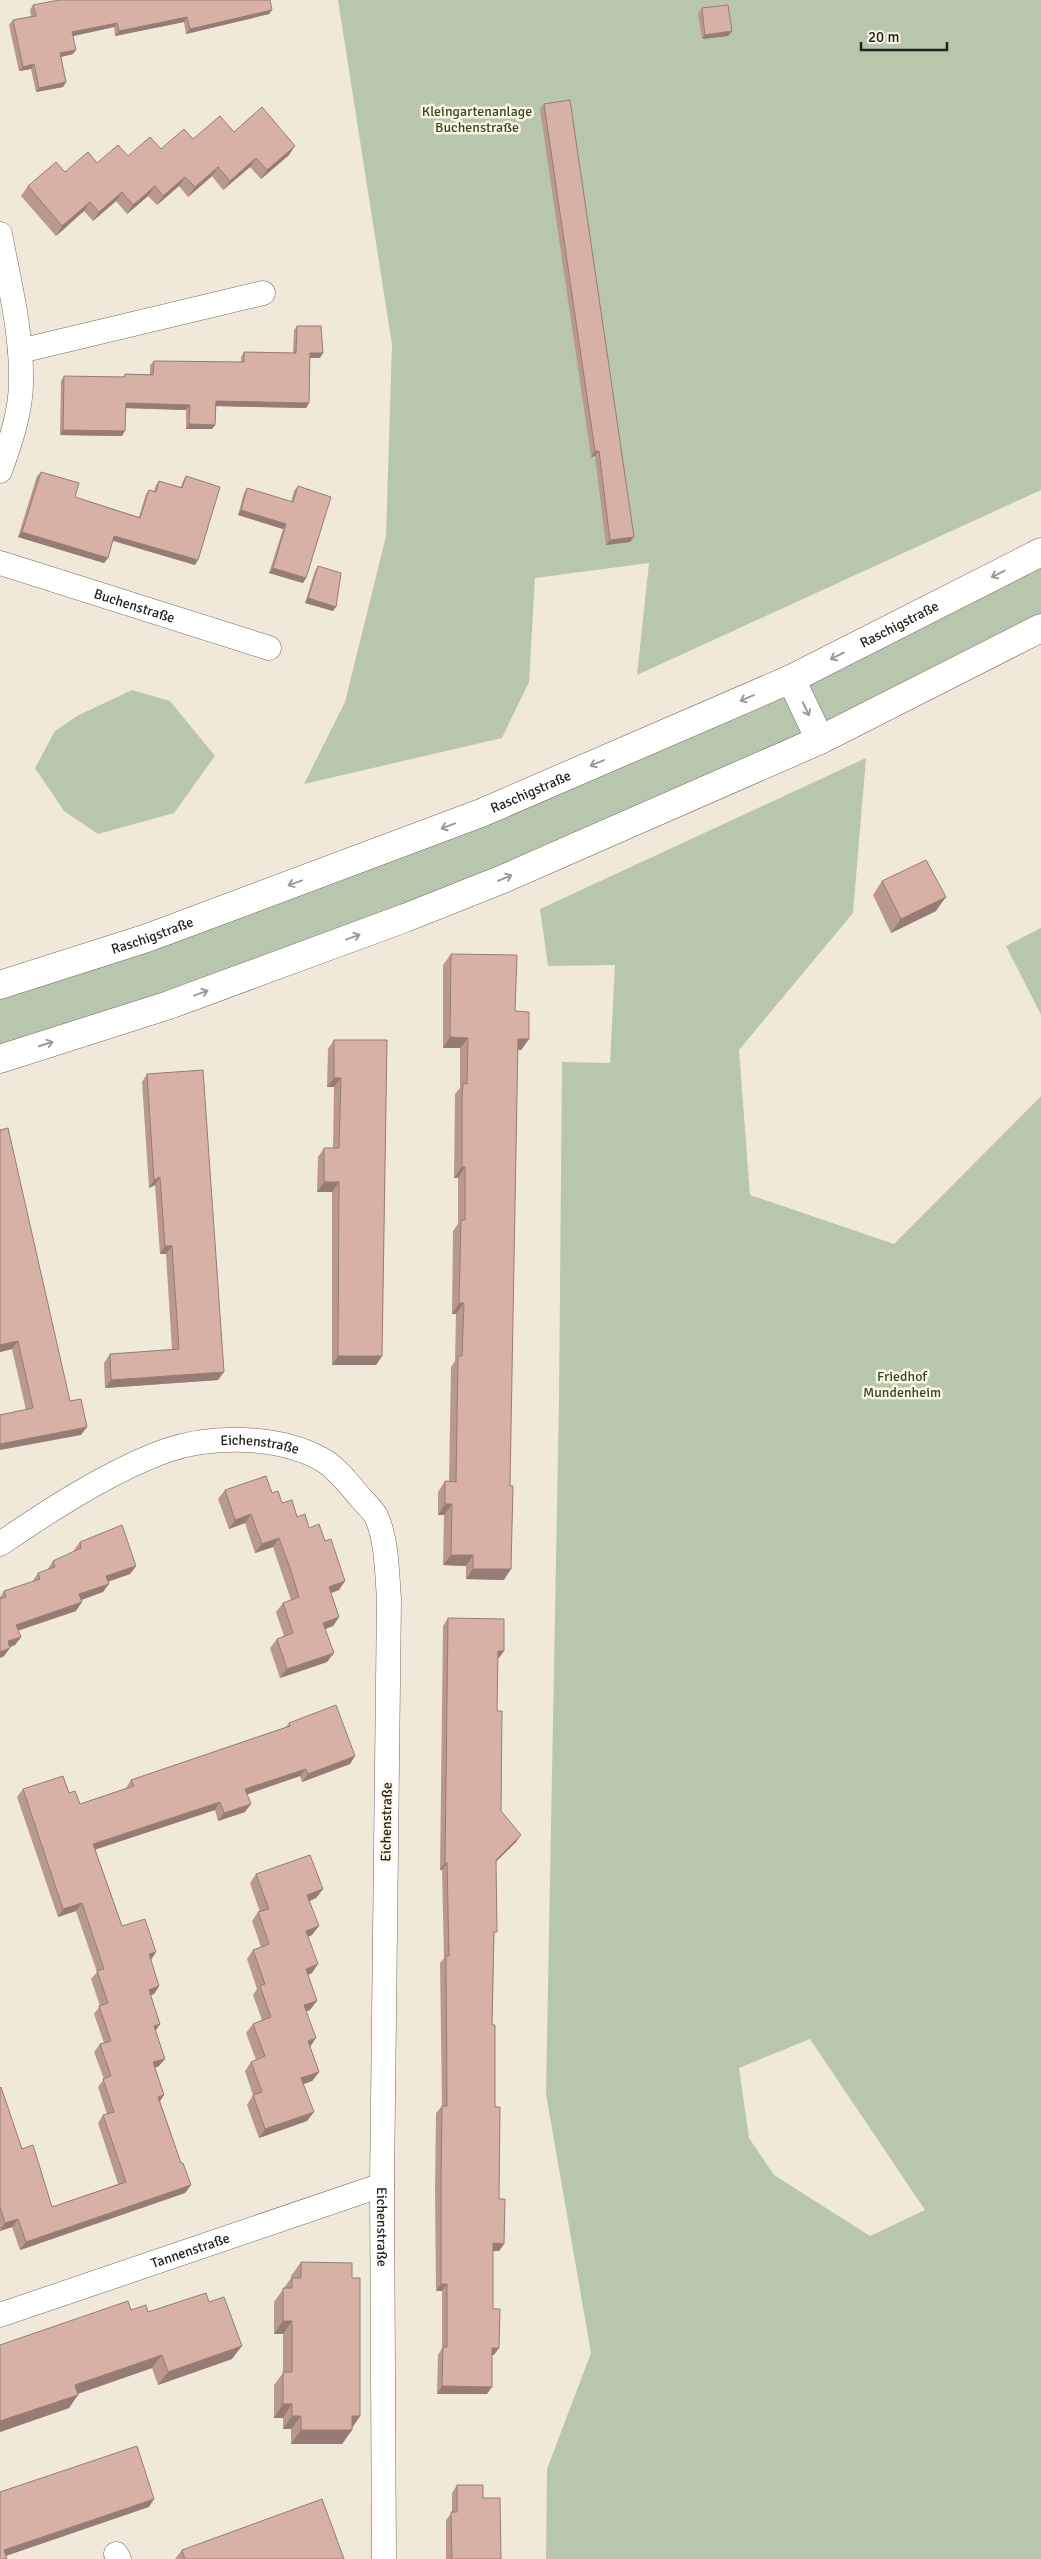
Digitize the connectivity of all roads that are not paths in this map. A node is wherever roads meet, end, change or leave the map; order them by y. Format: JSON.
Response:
{"nodes":[{"id":1,"x":0,"y":234,"type":"edge"},
{"id":2,"x":263,"y":293,"type":"dead end"},
{"id":3,"x":20,"y":351,"type":"junction"},
{"id":4,"x":0,"y":471,"type":"edge"},
{"id":5,"x":1041,"y":552,"type":"edge"},
{"id":6,"x":0,"y":563,"type":"edge"},
{"id":7,"x":1041,"y":628,"type":"edge"},
{"id":8,"x":269,"y":648,"type":"dead end"},
{"id":9,"x":791,"y":679,"type":"junction"},
{"id":10,"x":820,"y":740,"type":"junction"},
{"id":11,"x":0,"y":986,"type":"edge"},
{"id":12,"x":0,"y":1059,"type":"edge"},
{"id":13,"x":0,"y":1544,"type":"edge"},
{"id":14,"x":382,"y":2186,"type":"junction"},
{"id":15,"x":0,"y":2315,"type":"edge"},
{"id":16,"x":384,"y":2559,"type":"edge"}],
"edges":[{"from":1,"to":3,"type":"street"},
{"from":2,"to":3,"type":"street"},
{"from":3,"to":4,"type":"street"},
{"from":5,"to":9,"type":"street","name":"Raschigstraße","one_way":true},
{"from":6,"to":8,"type":"street","name":"Buchenstraße"},
{"from":7,"to":10,"type":"street"},
{"from":9,"to":10,"type":"street","one_way":true},
{"from":9,"to":11,"type":"street","name":"Raschigstraße","one_way":true},
{"from":12,"to":10,"type":"street","one_way":true},
{"from":13,"to":14,"type":"street","name":"Eichenstraße"},
{"from":14,"to":15,"type":"street","name":"Tannenstraße"},
{"from":14,"to":16,"type":"street","name":"Eichenstraße"}]}
